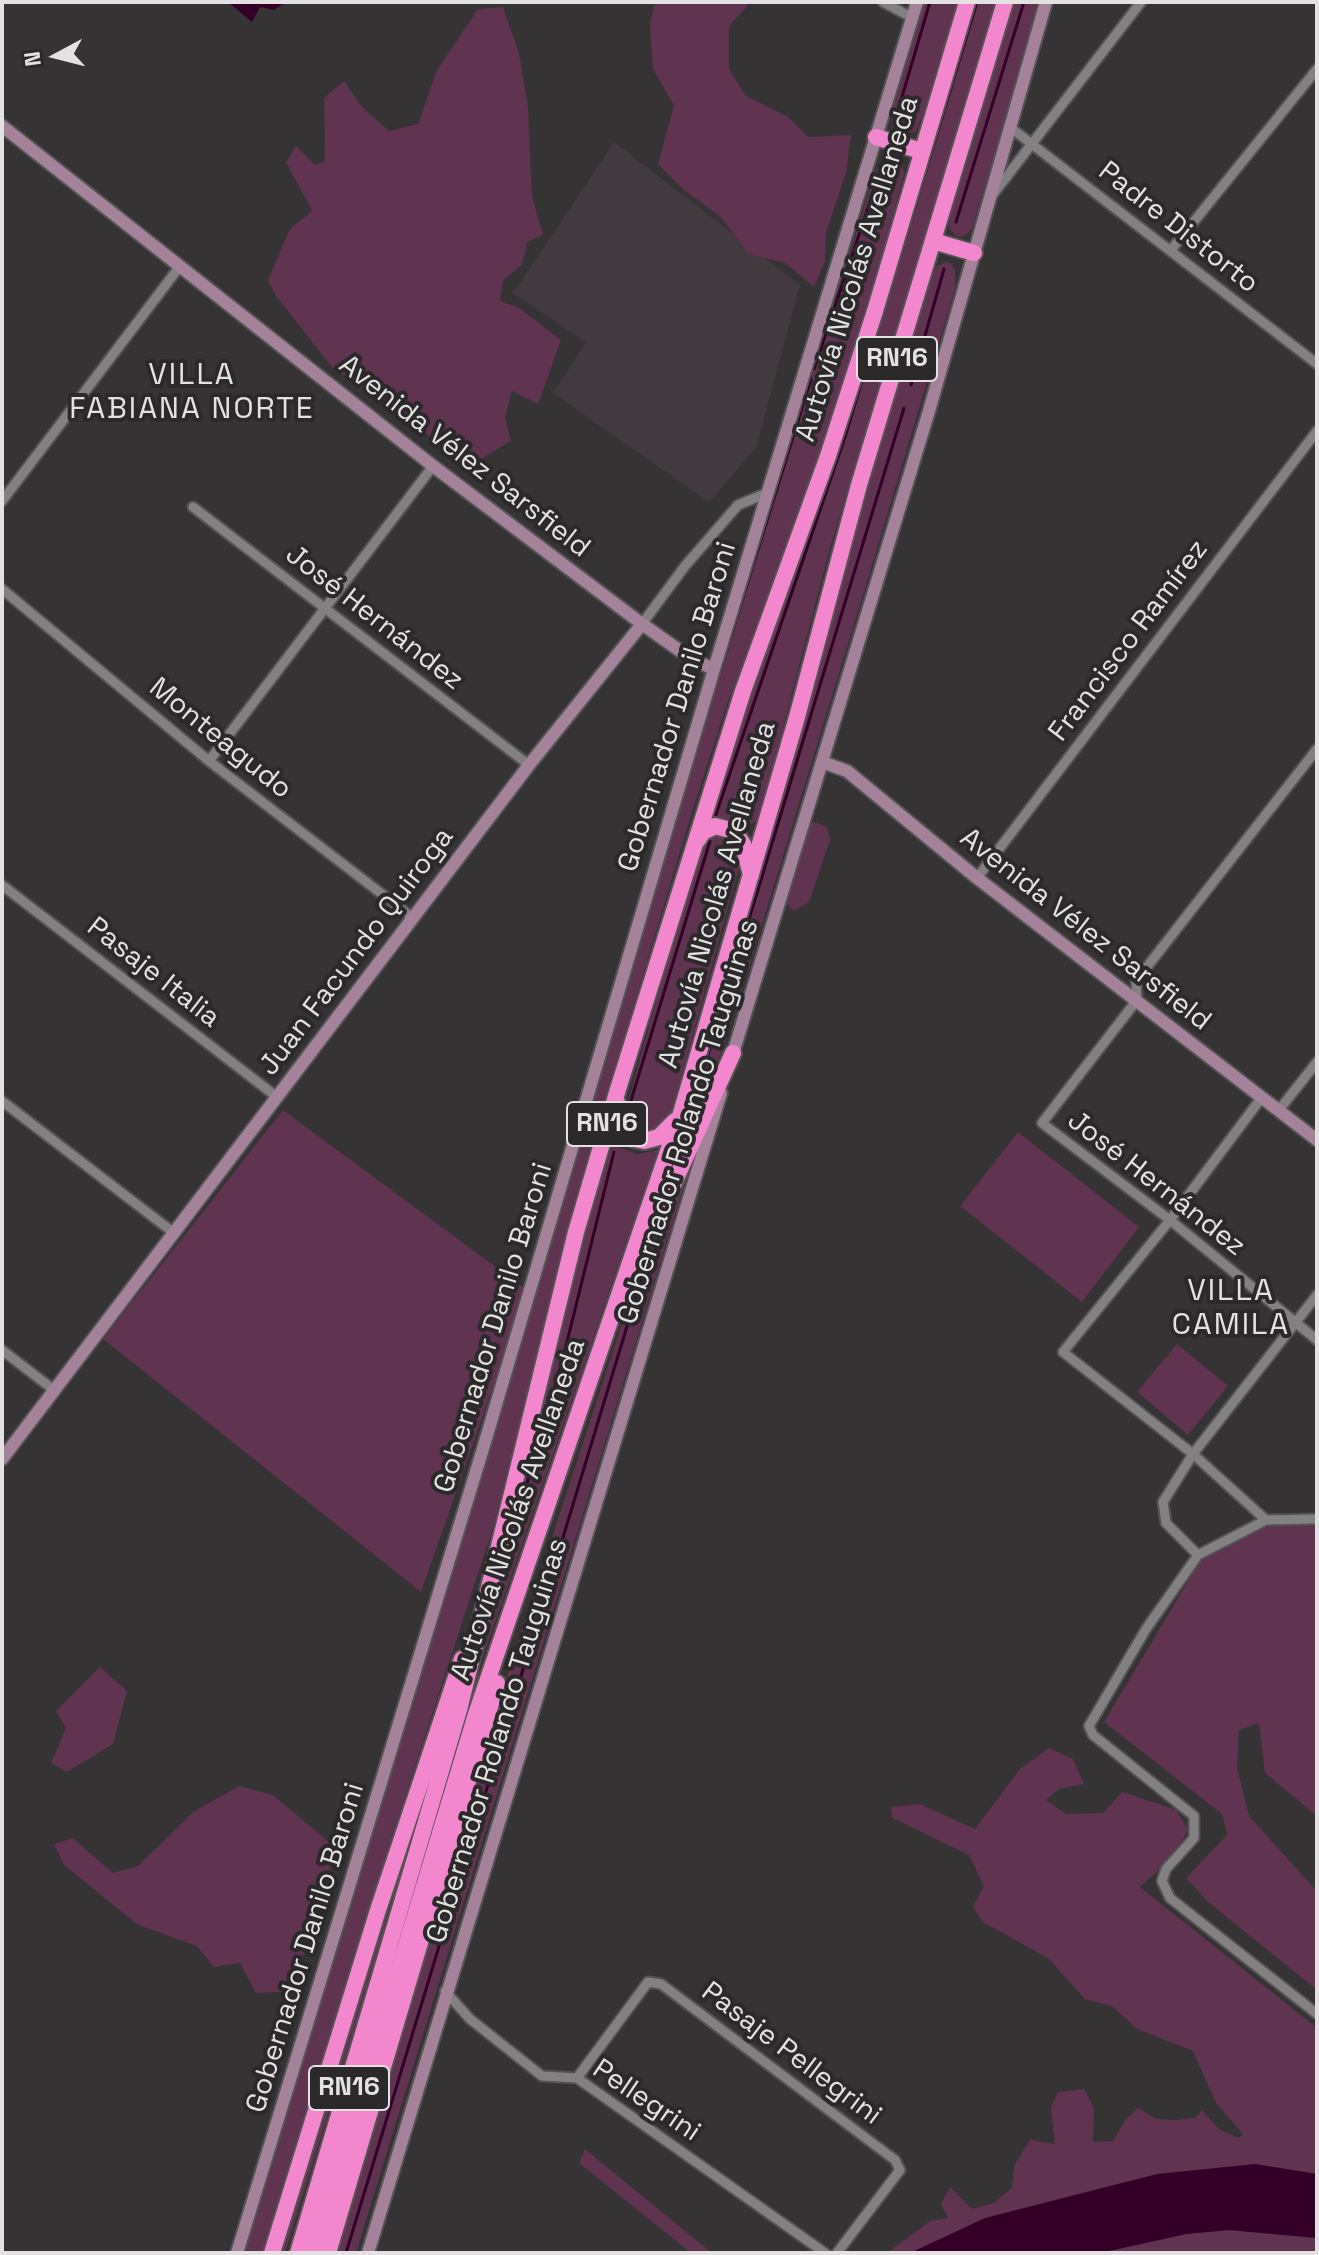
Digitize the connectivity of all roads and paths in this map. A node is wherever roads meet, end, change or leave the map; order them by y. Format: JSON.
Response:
{"nodes":[{"id":1,"x":883,"y":2,"type":"edge"},
{"id":2,"x":917,"y":2,"type":"edge"},
{"id":3,"x":967,"y":2,"type":"edge"},
{"id":4,"x":1005,"y":2,"type":"edge"},
{"id":5,"x":1046,"y":2,"type":"edge"},
{"id":6,"x":1141,"y":2,"type":"edge"},
{"id":7,"x":913,"y":18,"type":"junction"},
{"id":8,"x":1317,"y":69,"type":"edge"},
{"id":9,"x":2,"y":126,"type":"edge"},
{"id":10,"x":1011,"y":128,"type":"junction"},
{"id":11,"x":876,"y":137,"type":"junction"},
{"id":12,"x":1031,"y":144,"type":"junction"},
{"id":13,"x":921,"y":151,"type":"junction"},
{"id":14,"x":992,"y":196,"type":"junction"},
{"id":15,"x":933,"y":241,"type":"junction"},
{"id":16,"x":1171,"y":250,"type":"junction"},
{"id":17,"x":974,"y":253,"type":"junction"},
{"id":18,"x":180,"y":266,"type":"junction"},
{"id":19,"x":1317,"y":364,"type":"edge"},
{"id":20,"x":1317,"y":431,"type":"edge"},
{"id":21,"x":433,"y":466,"type":"junction"},
{"id":22,"x":767,"y":493,"type":"junction"},
{"id":23,"x":2,"y":501,"type":"edge"},
{"id":24,"x":193,"y":507,"type":"dead end"},
{"id":25,"x":2,"y":589,"type":"edge"},
{"id":26,"x":325,"y":608,"type":"junction"},
{"id":27,"x":642,"y":624,"type":"junction"},
{"id":28,"x":714,"y":669,"type":"junction"},
{"id":29,"x":1317,"y":749,"type":"edge"},
{"id":30,"x":209,"y":761,"type":"junction"},
{"id":31,"x":822,"y":762,"type":"junction"},
{"id":32,"x":529,"y":765,"type":"junction"},
{"id":33,"x":689,"y":853,"type":"junction"},
{"id":34,"x":751,"y":877,"type":"junction"},
{"id":35,"x":977,"y":878,"type":"junction"},
{"id":36,"x":2,"y":885,"type":"edge"},
{"id":37,"x":413,"y":918,"type":"junction"},
{"id":38,"x":1137,"y":1000,"type":"junction"},
{"id":39,"x":733,"y":1053,"type":"junction"},
{"id":40,"x":1317,"y":1062,"type":"edge"},
{"id":41,"x":618,"y":1089,"type":"junction"},
{"id":42,"x":277,"y":1097,"type":"junction"},
{"id":43,"x":1262,"y":1097,"type":"junction"},
{"id":44,"x":2,"y":1101,"type":"edge"},
{"id":45,"x":1279,"y":1110,"type":"junction"},
{"id":46,"x":681,"y":1113,"type":"junction"},
{"id":47,"x":1317,"y":1140,"type":"edge"},
{"id":48,"x":1170,"y":1220,"type":"junction"},
{"id":49,"x":174,"y":1233,"type":"junction"},
{"id":50,"x":1317,"y":1295,"type":"edge"},
{"id":51,"x":614,"y":1316,"type":"junction"},
{"id":52,"x":1295,"y":1322,"type":"junction"},
{"id":53,"x":1317,"y":1340,"type":"edge"},
{"id":54,"x":2,"y":1350,"type":"edge"},
{"id":55,"x":54,"y":1390,"type":"junction"},
{"id":56,"x":1193,"y":1454,"type":"junction"},
{"id":57,"x":2,"y":1459,"type":"edge"},
{"id":58,"x":1317,"y":1519,"type":"edge"},
{"id":59,"x":1266,"y":1520,"type":"junction"},
{"id":60,"x":539,"y":1532,"type":"junction"},
{"id":61,"x":1198,"y":1555,"type":"junction"},
{"id":62,"x":494,"y":1563,"type":"junction"},
{"id":63,"x":445,"y":1991,"type":"junction"},
{"id":64,"x":1317,"y":2014,"type":"edge"},
{"id":65,"x":577,"y":2078,"type":"junction"},
{"id":66,"x":237,"y":2253,"type":"edge"},
{"id":67,"x":272,"y":2253,"type":"edge"},
{"id":68,"x":298,"y":2253,"type":"edge"},
{"id":69,"x":313,"y":2253,"type":"edge"},
{"id":70,"x":328,"y":2253,"type":"edge"},
{"id":71,"x":368,"y":2253,"type":"edge"},
{"id":72,"x":825,"y":2253,"type":"edge"},
{"id":73,"x":837,"y":2253,"type":"edge"}],
"edges":[{"from":1,"to":7,"type":"street"},
{"from":2,"to":7,"type":"street","name":"Gobernador Danilo Baroni"},
{"from":3,"to":13,"type":"highway","name":"Autovía Nicolás Avellaneda","number":"RN16"},
{"from":4,"to":15,"type":"highway","name":"Autovía Nicolás Avellaneda","number":"RN16"},
{"from":5,"to":10,"type":"street","name":"Gobernador Rolando Tauguinas"},
{"from":6,"to":12,"type":"street"},
{"from":7,"to":11,"type":"street","name":"Gobernador Danilo Baroni"},
{"from":8,"to":16,"type":"street"},
{"from":9,"to":18,"type":"street","name":"Avenida Vélez Sarsfield"},
{"from":10,"to":12,"type":"street","name":"Padre Distorto"},
{"from":10,"to":14,"type":"street","name":"Gobernador Rolando Tauguinas"},
{"from":11,"to":13,"type":"highway"},
{"from":11,"to":22,"type":"street","name":"Gobernador Danilo Baroni"},
{"from":12,"to":14,"type":"street"},
{"from":12,"to":16,"type":"street","name":"Padre Distorto"},
{"from":13,"to":33,"type":"highway","name":"Autovía Nicolás Avellaneda","number":"RN16"},
{"from":14,"to":17,"type":"street","name":"Gobernador Rolando Tauguinas"},
{"from":15,"to":17,"type":"highway"},
{"from":15,"to":34,"type":"highway","name":"Autovía Nicolás Avellaneda","number":"RN16"},
{"from":16,"to":19,"type":"street","name":"Padre Distorto"},
{"from":17,"to":31,"type":"street","name":"Gobernador Rolando Tauguinas"},
{"from":18,"to":21,"type":"street","name":"Avenida Vélez Sarsfield"},
{"from":18,"to":23,"type":"street"},
{"from":20,"to":35,"type":"street","name":"Francisco Ramírez"},
{"from":21,"to":26,"type":"street"},
{"from":21,"to":27,"type":"street","name":"Avenida Vélez Sarsfield"},
{"from":22,"to":27,"type":"street","name":"Juan Facundo Quiroga"},
{"from":22,"to":28,"type":"street","name":"Gobernador Danilo Baroni"},
{"from":24,"to":26,"type":"street","name":"José Hernández"},
{"from":25,"to":30,"type":"street","name":"Monteagudo"},
{"from":26,"to":30,"type":"street"},
{"from":26,"to":32,"type":"street","name":"José Hernández"},
{"from":27,"to":28,"type":"street","name":"Avenida Vélez Sarsfield"},
{"from":27,"to":32,"type":"street","name":"Juan Facundo Quiroga"},
{"from":28,"to":66,"type":"street","name":"Gobernador Danilo Baroni"},
{"from":29,"to":38,"type":"street"},
{"from":30,"to":37,"type":"street","name":"Monteagudo"},
{"from":31,"to":35,"type":"street","name":"Avenida Vélez Sarsfield"},
{"from":31,"to":39,"type":"street","name":"Gobernador Rolando Tauguinas"},
{"from":32,"to":37,"type":"street","name":"Juan Facundo Quiroga"},
{"from":33,"to":34,"type":"highway"},
{"from":33,"to":41,"type":"highway","name":"Autovía Nicolás Avellaneda","number":"RN16"},
{"from":34,"to":46,"type":"highway","name":"Autovía Nicolás Avellaneda","number":"RN16"},
{"from":35,"to":38,"type":"street","name":"Avenida Vélez Sarsfield"},
{"from":36,"to":42,"type":"street","name":"Pasaje Italia"},
{"from":37,"to":42,"type":"street","name":"Juan Facundo Quiroga"},
{"from":38,"to":43,"type":"street","name":"Avenida Vélez Sarsfield"},
{"from":38,"to":48,"type":"street","name":"José Hernández"},
{"from":39,"to":51,"type":"highway"},
{"from":39,"to":63,"type":"street","name":"Gobernador Rolando Tauguinas"},
{"from":40,"to":45,"type":"street"},
{"from":41,"to":46,"type":"highway"},
{"from":41,"to":62,"type":"highway","name":"Autovía Nicolás Avellaneda","number":"RN16"},
{"from":42,"to":49,"type":"street","name":"Juan Facundo Quiroga"},
{"from":43,"to":45,"type":"street","name":"Avenida Vélez Sarsfield"},
{"from":43,"to":48,"type":"street"},
{"from":44,"to":49,"type":"street"},
{"from":45,"to":47,"type":"street","name":"Avenida Vélez Sarsfield"},
{"from":46,"to":51,"type":"highway","name":"Autovía Nicolás Avellaneda","number":"RN16"},
{"from":48,"to":52,"type":"street","name":"José Hernández"},
{"from":48,"to":56,"type":"street"},
{"from":49,"to":55,"type":"street","name":"Juan Facundo Quiroga"},
{"from":50,"to":52,"type":"street"},
{"from":51,"to":60,"type":"highway","name":"Autovía Nicolás Avellaneda","number":"RN16"},
{"from":52,"to":53,"type":"street","name":"José Hernández"},
{"from":52,"to":56,"type":"street"},
{"from":54,"to":55,"type":"street"},
{"from":55,"to":57,"type":"street","name":"Juan Facundo Quiroga"},
{"from":56,"to":59,"type":"street"},
{"from":56,"to":61,"type":"street"},
{"from":58,"to":59,"type":"street"},
{"from":59,"to":61,"type":"street"},
{"from":60,"to":69,"type":"highway","name":"Autovía Nicolás Avellaneda","number":"RN16"},
{"from":60,"to":70,"type":"highway"},
{"from":61,"to":64,"type":"street"},
{"from":62,"to":67,"type":"highway"},
{"from":62,"to":68,"type":"highway","name":"Autovía Nicolás Avellaneda","number":"RN16"},
{"from":63,"to":65,"type":"street","name":"Pellegrini"},
{"from":63,"to":71,"type":"street","name":"Gobernador Rolando Tauguinas"},
{"from":65,"to":72,"type":"street","name":"Pellegrini"},
{"from":65,"to":73,"type":"street","name":"Pasaje Pellegrini"}]}
